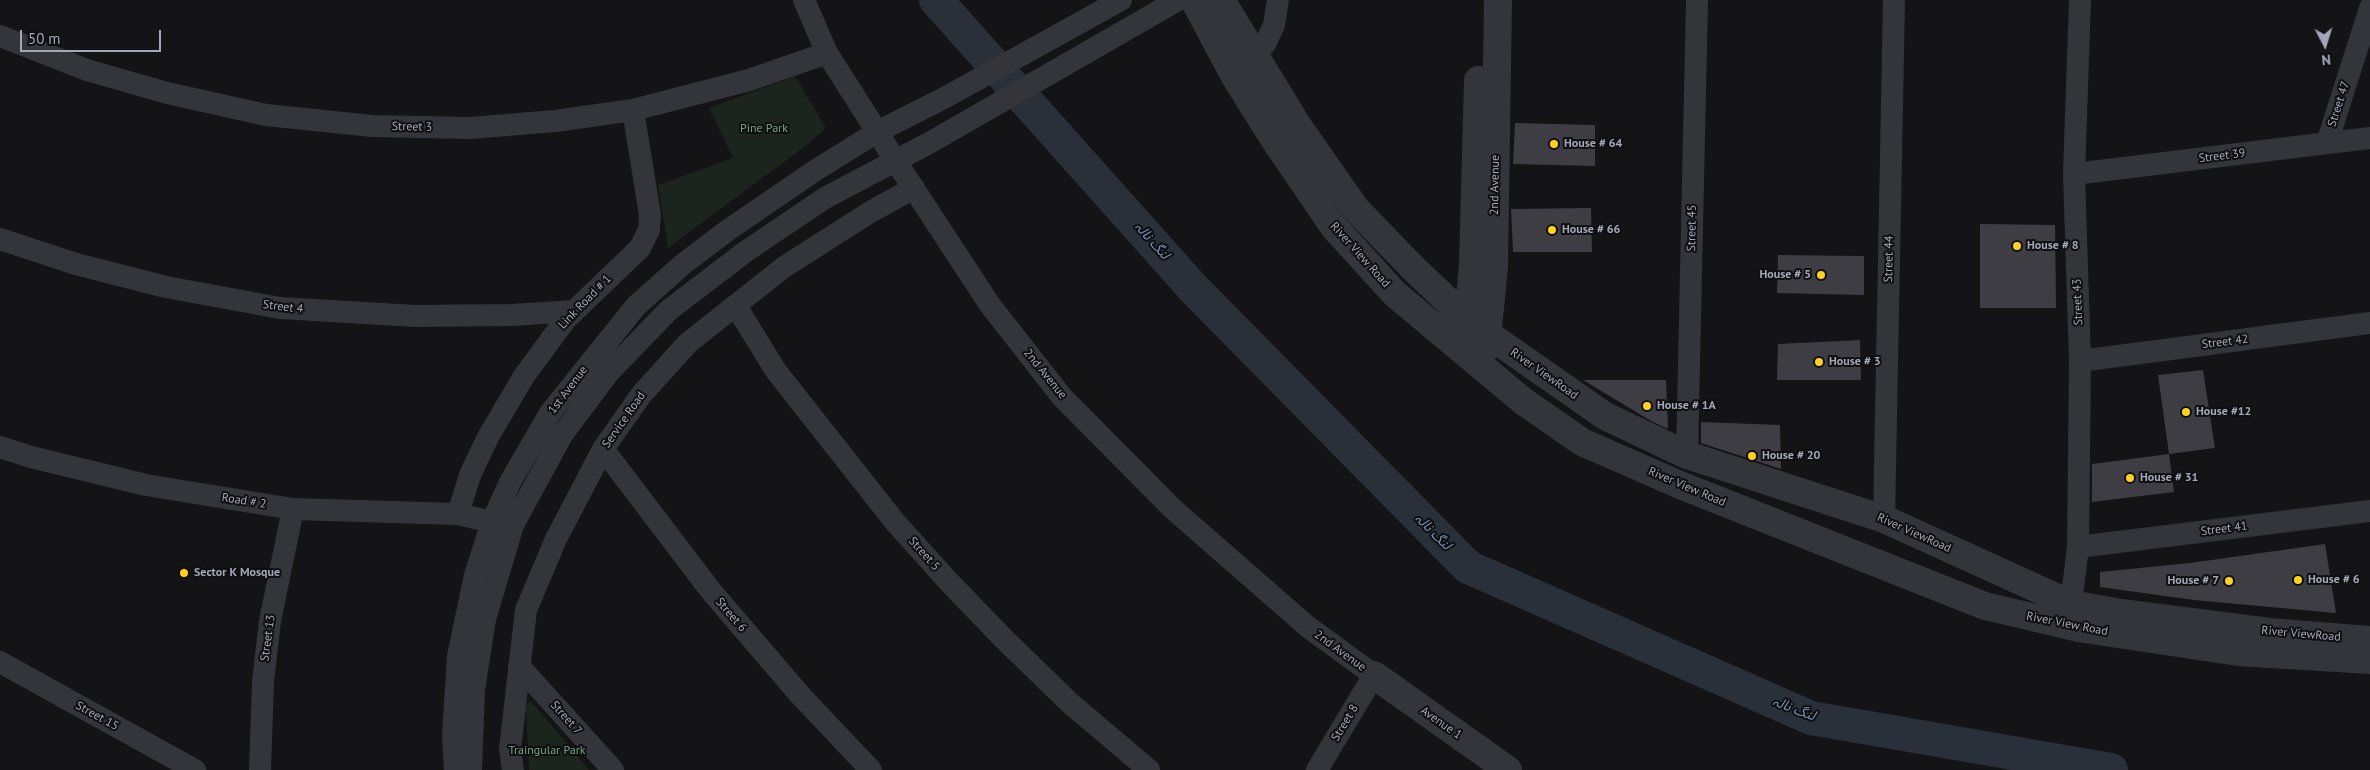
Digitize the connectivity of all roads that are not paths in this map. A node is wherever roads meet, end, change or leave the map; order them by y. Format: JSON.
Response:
{"nodes":[{"id":1,"x":804,"y":0,"type":"edge"},
{"id":2,"x":1121,"y":0,"type":"edge"},
{"id":3,"x":1221,"y":0,"type":"edge"},
{"id":4,"x":1278,"y":0,"type":"edge"},
{"id":5,"x":1480,"y":0,"type":"edge"},
{"id":6,"x":1498,"y":0,"type":"edge"},
{"id":7,"x":1697,"y":0,"type":"edge"},
{"id":8,"x":1894,"y":0,"type":"edge"},
{"id":9,"x":2080,"y":0,"type":"edge"},
{"id":10,"x":1180,"y":2,"type":"edge"},
{"id":11,"x":2370,"y":8,"type":"edge"},
{"id":12,"x":0,"y":36,"type":"edge"},
{"id":13,"x":827,"y":53,"type":"junction"},
{"id":14,"x":1253,"y":54,"type":"junction"},
{"id":15,"x":632,"y":110,"type":"junction"},
{"id":16,"x":877,"y":132,"type":"junction"},
{"id":17,"x":2370,"y":138,"type":"edge"},
{"id":18,"x":2327,"y":143,"type":"junction"},
{"id":19,"x":895,"y":160,"type":"junction"},
{"id":20,"x":2074,"y":174,"type":"junction"},
{"id":21,"x":914,"y":188,"type":"junction"},
{"id":22,"x":0,"y":239,"type":"edge"},
{"id":23,"x":736,"y":306,"type":"junction"},
{"id":24,"x":574,"y":311,"type":"junction"},
{"id":25,"x":2370,"y":323,"type":"edge"},
{"id":26,"x":1479,"y":328,"type":"junction"},
{"id":27,"x":1474,"y":361,"type":"junction"},
{"id":28,"x":2080,"y":361,"type":"junction"},
{"id":29,"x":0,"y":447,"type":"edge"},
{"id":30,"x":603,"y":449,"type":"junction"},
{"id":31,"x":1687,"y":455,"type":"junction"},
{"id":32,"x":293,"y":509,"type":"junction"},
{"id":33,"x":2370,"y":511,"type":"edge"},
{"id":34,"x":458,"y":514,"type":"junction"},
{"id":35,"x":1884,"y":519,"type":"junction"},
{"id":36,"x":492,"y":522,"type":"junction"},
{"id":37,"x":2078,"y":547,"type":"junction"},
{"id":38,"x":2071,"y":604,"type":"junction"},
{"id":39,"x":2370,"y":640,"type":"edge"},
{"id":40,"x":2370,"y":660,"type":"edge"},
{"id":41,"x":0,"y":662,"type":"edge"},
{"id":42,"x":519,"y":666,"type":"junction"},
{"id":43,"x":1374,"y":675,"type":"junction"},
{"id":44,"x":195,"y":770,"type":"edge"},
{"id":45,"x":260,"y":770,"type":"edge"},
{"id":46,"x":455,"y":770,"type":"edge"},
{"id":47,"x":471,"y":770,"type":"edge"},
{"id":48,"x":513,"y":770,"type":"edge"},
{"id":49,"x":613,"y":770,"type":"edge"},
{"id":50,"x":871,"y":770,"type":"edge"},
{"id":51,"x":1149,"y":770,"type":"edge"},
{"id":52,"x":1316,"y":770,"type":"edge"},
{"id":53,"x":1508,"y":770,"type":"edge"}],
"edges":[{"from":1,"to":13,"type":"street","name":"2nd Avenue"},
{"from":2,"to":16,"type":"street","name":"1st Avenue"},
{"from":3,"to":14,"type":"street"},
{"from":4,"to":14,"type":"street"},
{"from":5,"to":26,"type":"street","name":"2nd Avenue"},
{"from":6,"to":26,"type":"street","name":"2nd Avenue"},
{"from":7,"to":31,"type":"street","name":"Street 45"},
{"from":8,"to":35,"type":"street","name":"Street 44"},
{"from":9,"to":20,"type":"street","name":"Street 43"},
{"from":10,"to":19,"type":"street","name":"1st Avenue"},
{"from":10,"to":27,"type":"street","name":"River View Road"},
{"from":11,"to":18,"type":"street","name":"Street 47"},
{"from":12,"to":15,"type":"street","name":"Street 3"},
{"from":13,"to":15,"type":"street","name":"Street 3"},
{"from":13,"to":16,"type":"street","name":"2nd Avenue"},
{"from":14,"to":26,"type":"street"},
{"from":15,"to":24,"type":"street","name":"Link Road # 1"},
{"from":16,"to":19,"type":"street","name":"2nd Avenue"},
{"from":16,"to":36,"type":"street","name":"1st Avenue"},
{"from":17,"to":18,"type":"street","name":"Street 39"},
{"from":18,"to":20,"type":"street","name":"Street 39"},
{"from":19,"to":21,"type":"street","name":"2nd Avenue"},
{"from":19,"to":47,"type":"street","name":"1st Avenue"},
{"from":20,"to":28,"type":"street","name":"Street 43"},
{"from":21,"to":23,"type":"street","name":"Service Road"},
{"from":21,"to":43,"type":"street","name":"2nd Avenue"},
{"from":22,"to":24,"type":"street","name":"Street 4"},
{"from":23,"to":30,"type":"street","name":"Service Road"},
{"from":23,"to":51,"type":"street","name":"Street 5"},
{"from":24,"to":34,"type":"street","name":"Link Road # 1"},
{"from":25,"to":28,"type":"street","name":"Street 42"},
{"from":26,"to":27,"type":"street","name":"2nd Avenue"},
{"from":26,"to":31,"type":"street","name":"River ViewRoad"},
{"from":27,"to":40,"type":"street","name":"River View Road"},
{"from":28,"to":37,"type":"street","name":"Street 43"},
{"from":29,"to":32,"type":"street","name":"Road # 2"},
{"from":30,"to":42,"type":"street","name":"Service Road"},
{"from":30,"to":50,"type":"street","name":"Street 6"},
{"from":31,"to":35,"type":"street","name":"River ViewRoad"},
{"from":32,"to":34,"type":"street","name":"Road # 2"},
{"from":32,"to":45,"type":"street","name":"Street 13"},
{"from":33,"to":37,"type":"street","name":"Street 41"},
{"from":34,"to":36,"type":"street","name":"Road # 2"},
{"from":35,"to":38,"type":"street","name":"River ViewRoad"},
{"from":36,"to":46,"type":"street","name":"1st Avenue"},
{"from":37,"to":38,"type":"street","name":"Street 43"},
{"from":38,"to":39,"type":"street","name":"River ViewRoad"},
{"from":41,"to":44,"type":"street","name":"Street 15"},
{"from":42,"to":48,"type":"street","name":"Service Road"},
{"from":42,"to":49,"type":"street","name":"Street 7"},
{"from":43,"to":52,"type":"street","name":"Street 8"},
{"from":43,"to":53,"type":"street","name":"Avenue 1"}]}
